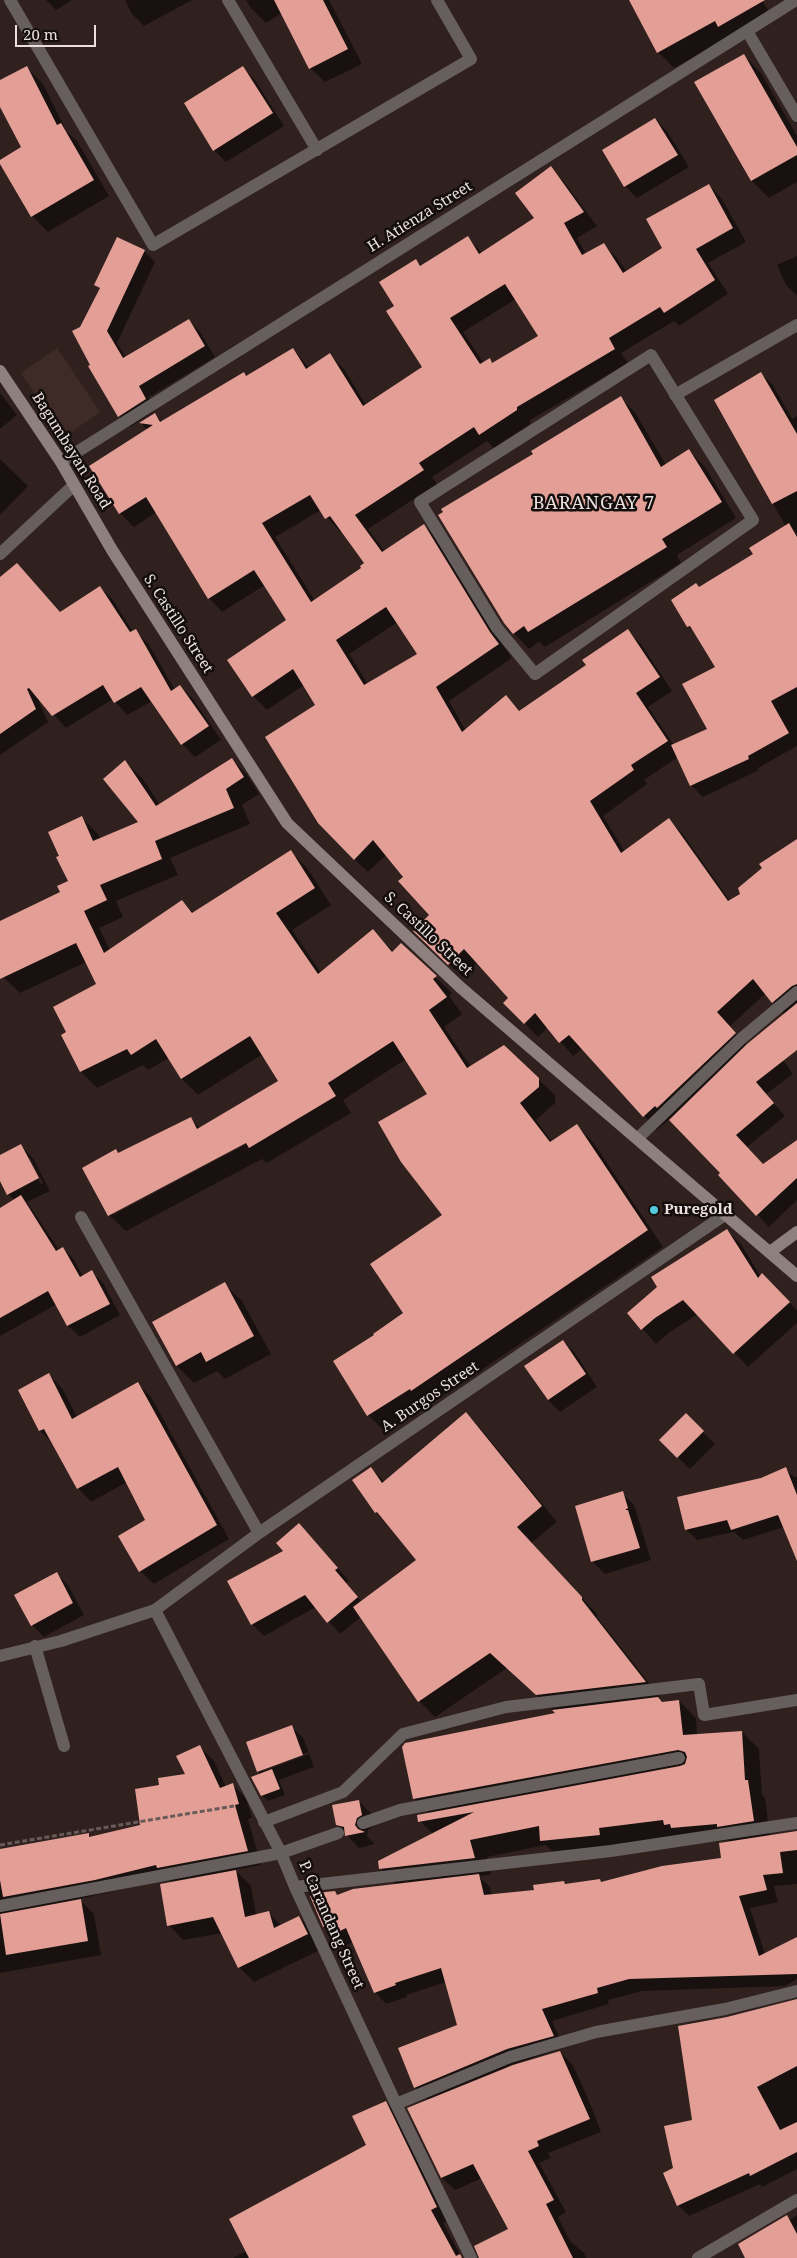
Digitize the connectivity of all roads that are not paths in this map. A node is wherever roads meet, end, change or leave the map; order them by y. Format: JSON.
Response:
{"nodes":[{"id":1,"x":10,"y":0,"type":"edge"},
{"id":2,"x":228,"y":0,"type":"edge"},
{"id":3,"x":437,"y":0,"type":"edge"},
{"id":4,"x":796,"y":0,"type":"edge"},
{"id":5,"x":747,"y":31,"type":"junction"},
{"id":6,"x":797,"y":116,"type":"edge"},
{"id":7,"x":318,"y":150,"type":"junction"},
{"id":8,"x":797,"y":325,"type":"edge"},
{"id":9,"x":0,"y":371,"type":"edge"},
{"id":10,"x":675,"y":395,"type":"junction"},
{"id":11,"x":61,"y":462,"type":"junction"},
{"id":12,"x":74,"y":484,"type":"junction"},
{"id":13,"x":112,"y":550,"type":"joint"},
{"id":14,"x":0,"y":554,"type":"edge"},
{"id":15,"x":797,"y":992,"type":"edge"},
{"id":16,"x":638,"y":1138,"type":"junction"},
{"id":17,"x":726,"y":1214,"type":"junction"},
{"id":18,"x":82,"y":1217,"type":"dead end"},
{"id":19,"x":797,"y":1232,"type":"edge"},
{"id":20,"x":770,"y":1252,"type":"junction"},
{"id":21,"x":797,"y":1276,"type":"edge"},
{"id":22,"x":259,"y":1533,"type":"junction"},
{"id":23,"x":155,"y":1610,"type":"junction"},
{"id":24,"x":35,"y":1646,"type":"junction"},
{"id":25,"x":0,"y":1656,"type":"edge"},
{"id":26,"x":797,"y":1700,"type":"edge"},
{"id":27,"x":64,"y":1746,"type":"dead end"},
{"id":28,"x":679,"y":1758,"type":"dead end"},
{"id":29,"x":264,"y":1822,"type":"junction"},
{"id":30,"x":797,"y":1822,"type":"edge"},
{"id":31,"x":363,"y":1824,"type":"dead end"},
{"id":32,"x":338,"y":1833,"type":"dead end"},
{"id":33,"x":281,"y":1853,"type":"junction"},
{"id":34,"x":295,"y":1887,"type":"junction"},
{"id":35,"x":0,"y":1906,"type":"edge"},
{"id":36,"x":797,"y":1991,"type":"edge"},
{"id":37,"x":396,"y":2104,"type":"junction"},
{"id":38,"x":797,"y":2200,"type":"edge"},
{"id":39,"x":471,"y":2258,"type":"edge"},
{"id":40,"x":698,"y":2258,"type":"edge"}],
"edges":[{"from":1,"to":7,"type":"street"},
{"from":2,"to":7,"type":"street"},
{"from":3,"to":7,"type":"street"},
{"from":4,"to":5,"type":"street","name":"H. Atienza Street"},
{"from":5,"to":6,"type":"street"},
{"from":5,"to":11,"type":"street","name":"H. Atienza Street"},
{"from":8,"to":10,"type":"street"},
{"from":9,"to":11,"type":"street","name":"Bagumbayan Road"},
{"from":10,"to":10,"type":"street"},
{"from":11,"to":12,"type":"street","name":"Bagumbayan Road"},
{"from":12,"to":13,"type":"street","name":"Bagumbayan Road"},
{"from":12,"to":14,"type":"street"},
{"from":13,"to":16,"type":"street","name":"S. Castillo Street"},
{"from":15,"to":16,"type":"street"},
{"from":16,"to":17,"type":"street","name":"S. Castillo Street"},
{"from":17,"to":20,"type":"street","name":"S. Castillo Street"},
{"from":17,"to":22,"type":"street","name":"A. Burgos Street"},
{"from":18,"to":22,"type":"street"},
{"from":19,"to":20,"type":"street"},
{"from":20,"to":21,"type":"street","name":"S. Castillo Street"},
{"from":22,"to":23,"type":"street","name":"A. Burgos Street"},
{"from":23,"to":24,"type":"street","name":"A. Burgos Street"},
{"from":23,"to":29,"type":"street","name":"P. Carandang Street"},
{"from":24,"to":25,"type":"street","name":"A. Burgos Street"},
{"from":24,"to":27,"type":"street"},
{"from":26,"to":29,"type":"street"},
{"from":28,"to":31,"type":"street"},
{"from":29,"to":33,"type":"street","name":"P. Carandang Street"},
{"from":30,"to":34,"type":"street"},
{"from":32,"to":33,"type":"street"},
{"from":33,"to":34,"type":"street","name":"P. Carandang Street"},
{"from":33,"to":35,"type":"street"},
{"from":34,"to":37,"type":"street","name":"P. Carandang Street"},
{"from":36,"to":37,"type":"street"},
{"from":37,"to":39,"type":"street","name":"P. Carandang Street"},
{"from":38,"to":40,"type":"street"}]}
